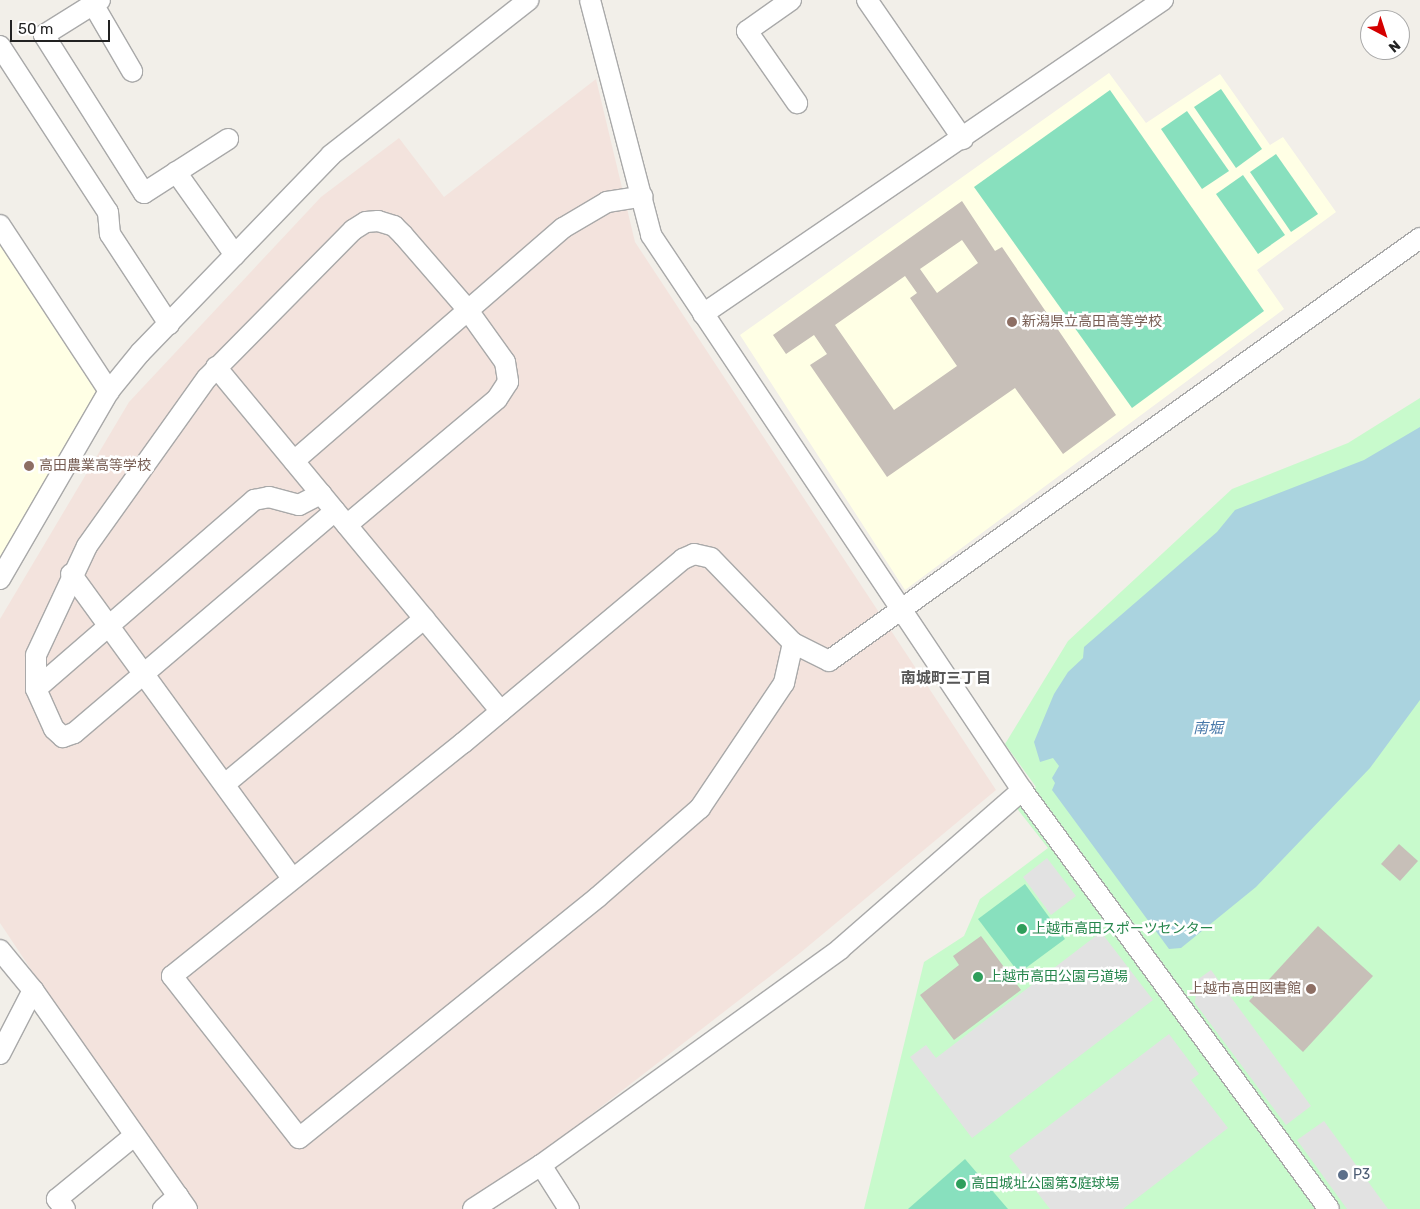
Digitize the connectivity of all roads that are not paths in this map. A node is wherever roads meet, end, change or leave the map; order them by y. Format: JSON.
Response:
{"nodes":[{"id":1,"x":530,"y":0,"type":"edge"},
{"id":2,"x":590,"y":0,"type":"edge"},
{"id":3,"x":792,"y":0,"type":"edge"},
{"id":4,"x":867,"y":0,"type":"edge"},
{"id":5,"x":1163,"y":0,"type":"edge"},
{"id":6,"x":96,"y":2,"type":"edge"},
{"id":7,"x":0,"y":46,"type":"edge"},
{"id":8,"x":132,"y":71,"type":"dead end"},
{"id":9,"x":797,"y":103,"type":"dead end"},
{"id":10,"x":228,"y":139,"type":"dead end"},
{"id":11,"x":963,"y":139,"type":"junction"},
{"id":12,"x":176,"y":172,"type":"junction"},
{"id":13,"x":643,"y":196,"type":"junction"},
{"id":14,"x":0,"y":225,"type":"edge"},
{"id":15,"x":1420,"y":238,"type":"edge"},
{"id":16,"x":235,"y":255,"type":"junction"},
{"id":17,"x":467,"y":309,"type":"junction"},
{"id":18,"x":703,"y":314,"type":"junction"},
{"id":19,"x":169,"y":324,"type":"junction"},
{"id":20,"x":216,"y":367,"type":"junction"},
{"id":21,"x":110,"y":391,"type":"junction"},
{"id":22,"x":294,"y":461,"type":"junction"},
{"id":23,"x":321,"y":494,"type":"junction"},
{"id":24,"x":341,"y":518,"type":"junction"},
{"id":25,"x":71,"y":574,"type":"junction"},
{"id":26,"x":0,"y":579,"type":"edge"},
{"id":27,"x":898,"y":609,"type":"junction"},
{"id":28,"x":424,"y":619,"type":"junction"},
{"id":29,"x":111,"y":626,"type":"junction"},
{"id":30,"x":794,"y":643,"type":"junction"},
{"id":31,"x":144,"y":671,"type":"junction"},
{"id":32,"x":36,"y":689,"type":"junction"},
{"id":33,"x":501,"y":712,"type":"junction"},
{"id":34,"x":225,"y":784,"type":"junction"},
{"id":35,"x":1022,"y":790,"type":"junction"},
{"id":36,"x":292,"y":878,"type":"junction"},
{"id":37,"x":0,"y":950,"type":"edge"},
{"id":38,"x":33,"y":990,"type":"junction"},
{"id":39,"x":0,"y":1054,"type":"edge"},
{"id":40,"x":134,"y":1136,"type":"junction"},
{"id":41,"x":541,"y":1165,"type":"junction"},
{"id":42,"x":183,"y":1203,"type":"edge"},
{"id":43,"x":65,"y":1209,"type":"edge"},
{"id":44,"x":163,"y":1209,"type":"edge"},
{"id":45,"x":473,"y":1209,"type":"edge"},
{"id":46,"x":569,"y":1209,"type":"edge"},
{"id":47,"x":1329,"y":1209,"type":"edge"}],
"edges":[{"from":1,"to":16,"type":"street"},
{"from":2,"to":13,"type":"street"},
{"from":3,"to":9,"type":"street"},
{"from":4,"to":11,"type":"street"},
{"from":5,"to":11,"type":"street"},
{"from":6,"to":8,"type":"street"},
{"from":6,"to":12,"type":"street"},
{"from":7,"to":19,"type":"street"},
{"from":10,"to":12,"type":"street"},
{"from":11,"to":18,"type":"street"},
{"from":12,"to":16,"type":"street"},
{"from":13,"to":17,"type":"street"},
{"from":13,"to":18,"type":"street"},
{"from":14,"to":21,"type":"street"},
{"from":15,"to":27,"type":"street"},
{"from":16,"to":19,"type":"street"},
{"from":17,"to":20,"type":"street"},
{"from":17,"to":22,"type":"street"},
{"from":17,"to":24,"type":"street"},
{"from":18,"to":27,"type":"street"},
{"from":19,"to":21,"type":"street"},
{"from":20,"to":22,"type":"street"},
{"from":20,"to":25,"type":"street"},
{"from":21,"to":26,"type":"street"},
{"from":22,"to":23,"type":"street"},
{"from":23,"to":24,"type":"street"},
{"from":23,"to":29,"type":"street"},
{"from":24,"to":28,"type":"street"},
{"from":24,"to":31,"type":"street"},
{"from":25,"to":29,"type":"street"},
{"from":25,"to":32,"type":"street"},
{"from":27,"to":30,"type":"street"},
{"from":27,"to":35,"type":"street"},
{"from":28,"to":33,"type":"street"},
{"from":28,"to":34,"type":"street"},
{"from":29,"to":31,"type":"street"},
{"from":29,"to":32,"type":"street"},
{"from":30,"to":33,"type":"street"},
{"from":30,"to":36,"type":"street"},
{"from":31,"to":32,"type":"street"},
{"from":31,"to":34,"type":"street"},
{"from":33,"to":36,"type":"street"},
{"from":34,"to":36,"type":"street"},
{"from":35,"to":41,"type":"street"},
{"from":35,"to":47,"type":"street"},
{"from":37,"to":38,"type":"street"},
{"from":38,"to":39,"type":"street"},
{"from":38,"to":40,"type":"street"},
{"from":40,"to":42,"type":"street"},
{"from":40,"to":43,"type":"street"},
{"from":41,"to":45,"type":"street"},
{"from":41,"to":46,"type":"street"},
{"from":42,"to":44,"type":"street"}]}
